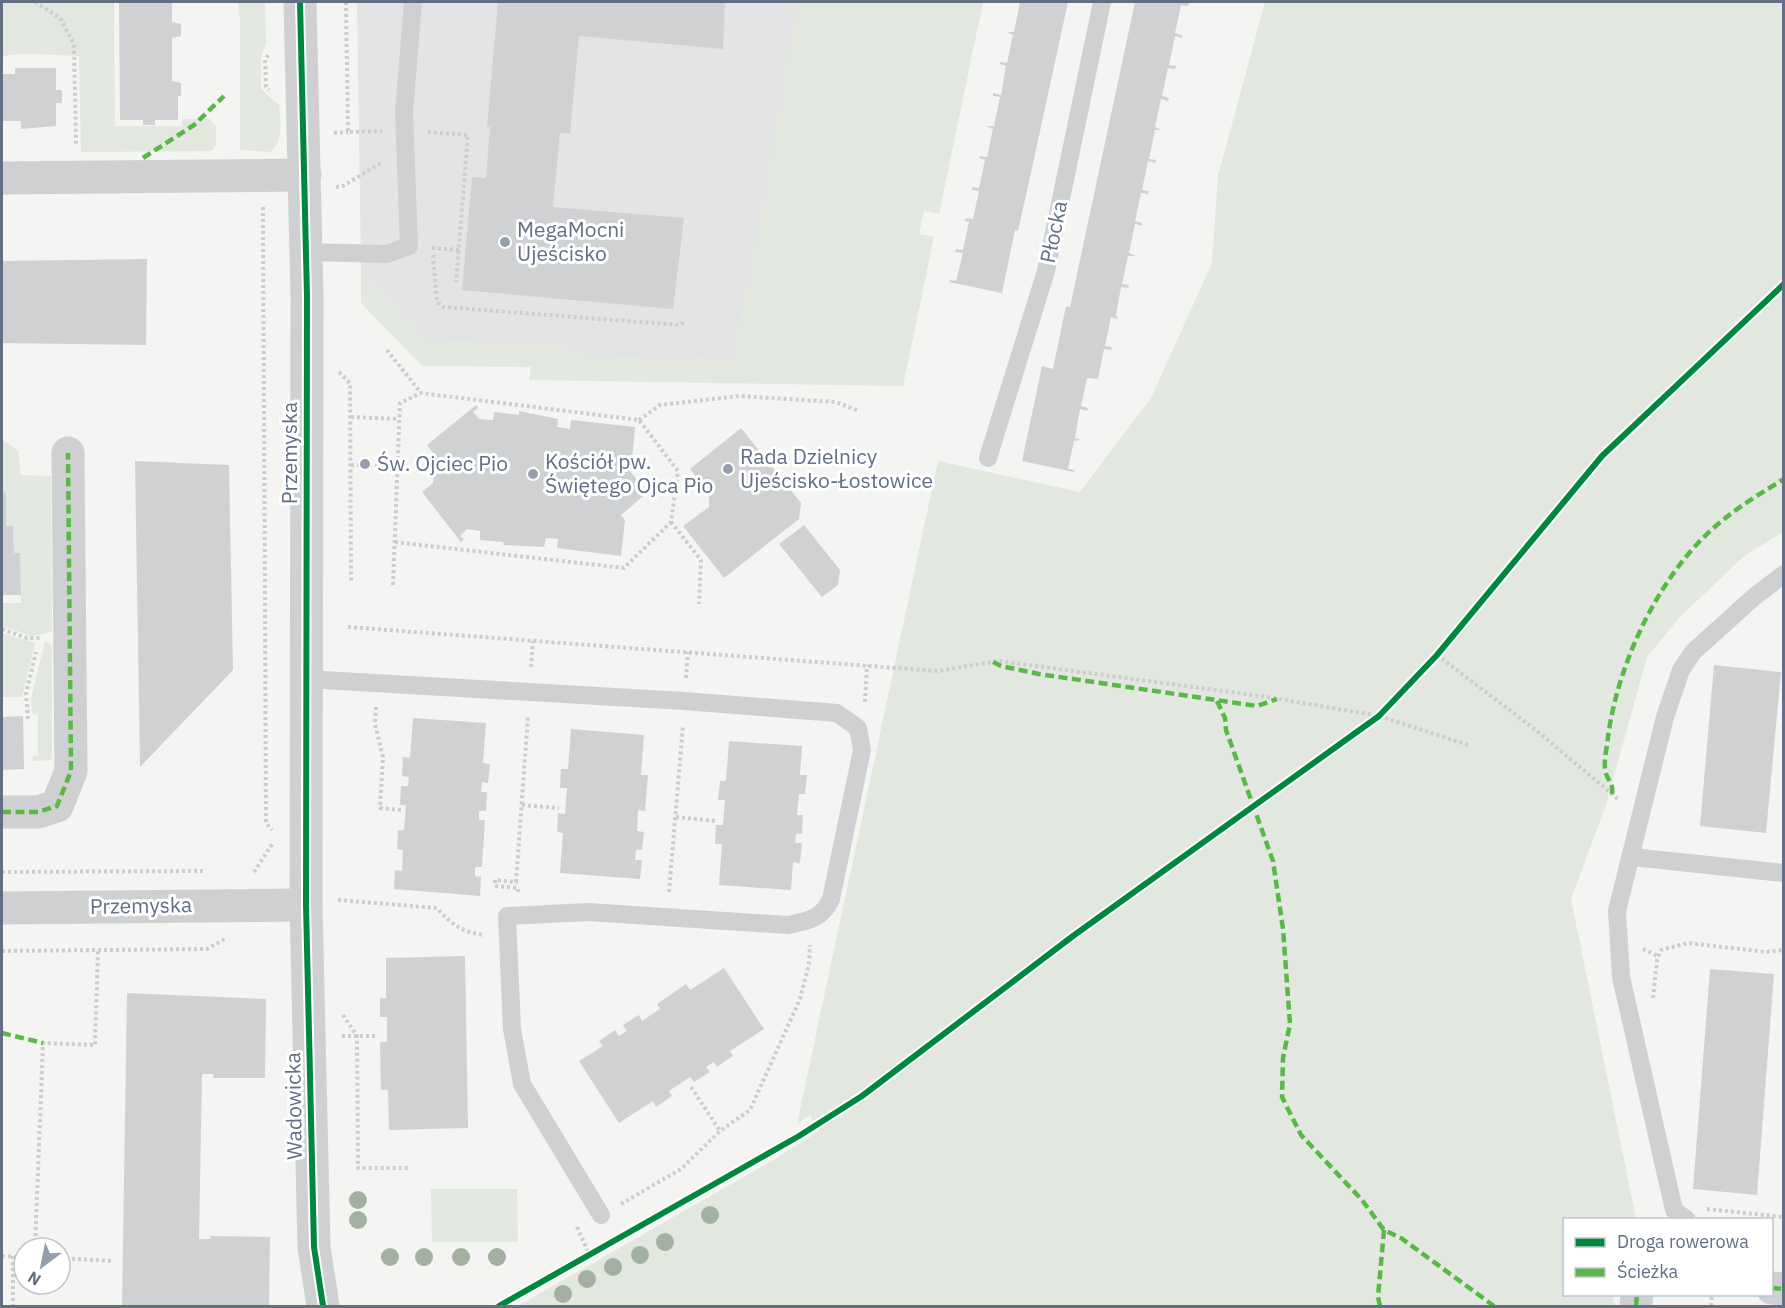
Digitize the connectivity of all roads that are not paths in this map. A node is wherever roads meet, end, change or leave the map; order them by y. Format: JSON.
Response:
{"nodes":[{"id":1,"x":300,"y":2,"type":"edge"},
{"id":2,"x":413,"y":2,"type":"edge"},
{"id":3,"x":1102,"y":2,"type":"edge"},
{"id":4,"x":2,"y":178,"type":"edge"},
{"id":5,"x":315,"y":182,"type":"junction"},
{"id":6,"x":306,"y":252,"type":"junction"},
{"id":7,"x":68,"y":453,"type":"dead end"},
{"id":8,"x":988,"y":458,"type":"dead end"},
{"id":9,"x":1784,"y":574,"type":"edge"},
{"id":10,"x":306,"y":679,"type":"junction"},
{"id":11,"x":2,"y":813,"type":"edge"},
{"id":12,"x":1632,"y":857,"type":"junction"},
{"id":13,"x":1784,"y":873,"type":"edge"},
{"id":14,"x":318,"y":902,"type":"junction"},
{"id":15,"x":2,"y":908,"type":"edge"},
{"id":16,"x":1693,"y":1214,"type":"edge"},
{"id":17,"x":601,"y":1215,"type":"road end"},
{"id":18,"x":322,"y":1306,"type":"edge"}],
"edges":[{"from":1,"to":5,"type":"street","name":"Przemyska"},
{"from":2,"to":6,"type":"lane"},
{"from":3,"to":8,"type":"lane","name":"Płocka"},
{"from":4,"to":5,"type":"street"},
{"from":5,"to":6,"type":"street","name":"Przemyska"},
{"from":6,"to":10,"type":"street","name":"Przemyska"},
{"from":7,"to":11,"type":"street"},
{"from":9,"to":12,"type":"lane"},
{"from":10,"to":14,"type":"street","name":"Przemyska"},
{"from":10,"to":17,"type":"lane"},
{"from":12,"to":13,"type":"lane"},
{"from":12,"to":16,"type":"lane"},
{"from":14,"to":15,"type":"street","name":"Przemyska"},
{"from":14,"to":18,"type":"street","name":"Wadowicka"}]}
